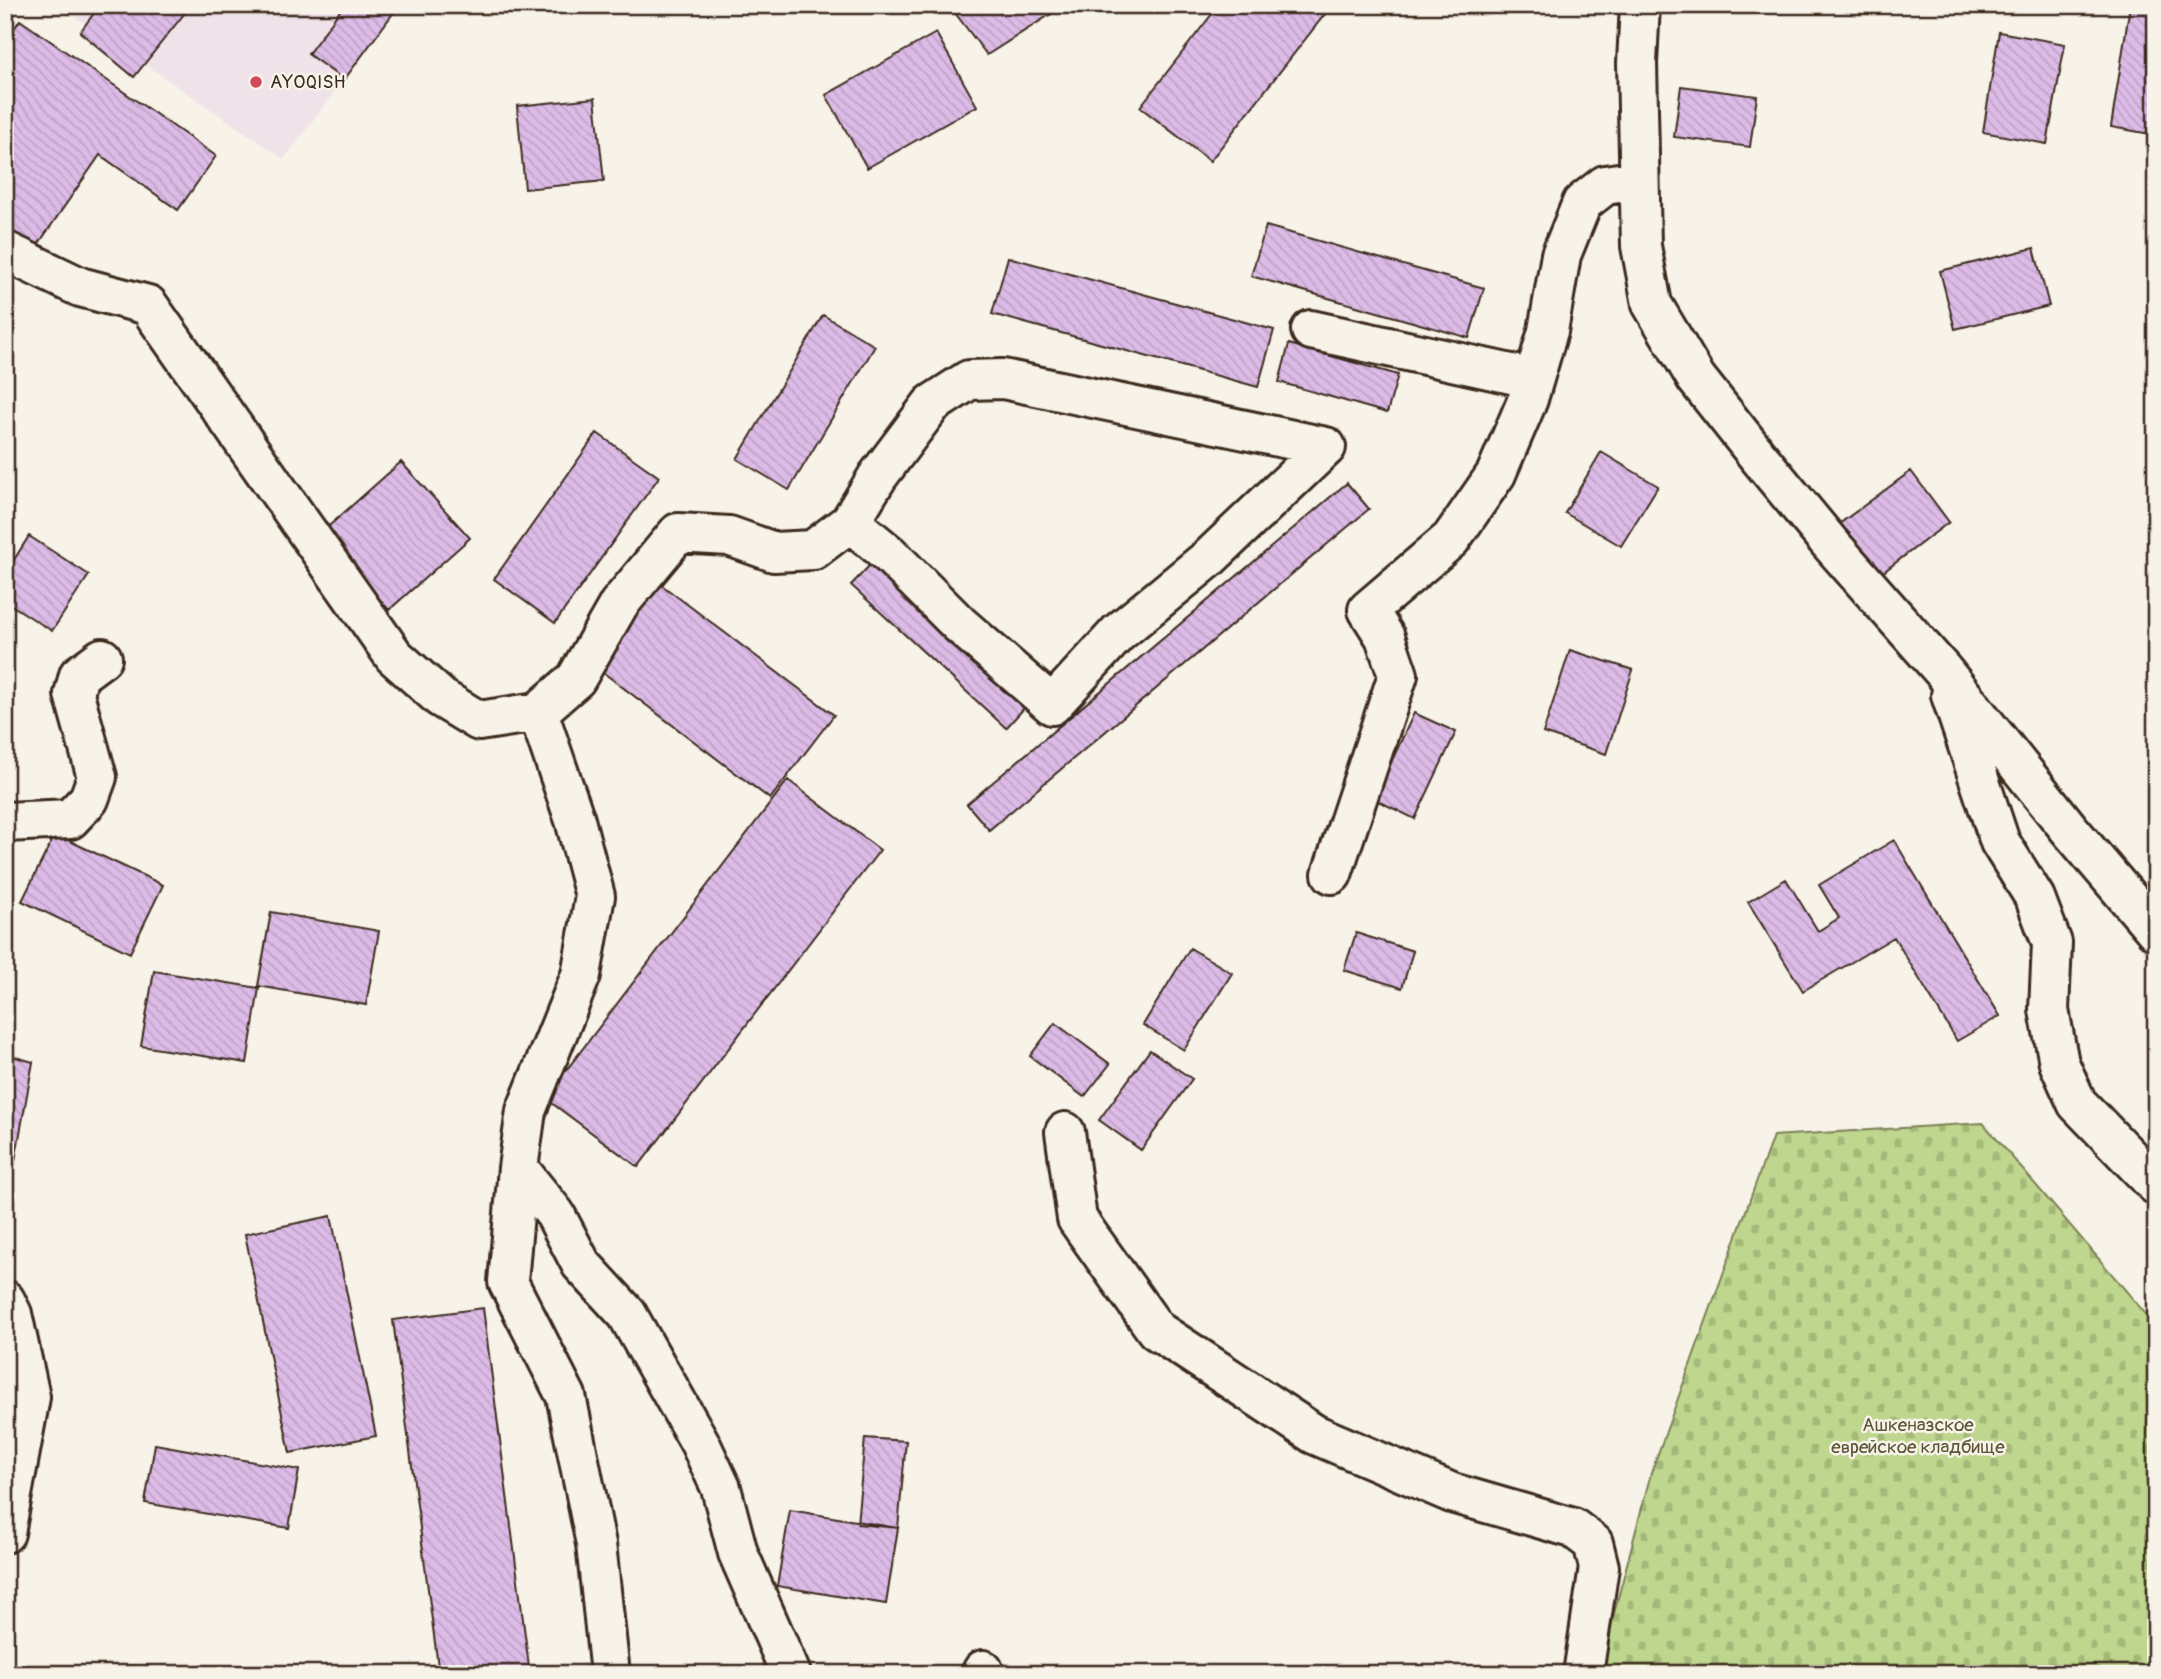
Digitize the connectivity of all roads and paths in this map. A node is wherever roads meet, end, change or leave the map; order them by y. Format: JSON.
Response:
{"nodes":[{"id":1,"x":1640,"y":5,"type":"edge"},
{"id":2,"x":1639,"y":180,"type":"junction"},
{"id":3,"x":5,"y":251,"type":"edge"},
{"id":4,"x":1311,"y":330,"type":"dead end"},
{"id":5,"x":1534,"y":379,"type":"junction"},
{"id":6,"x":850,"y":522,"type":"junction"},
{"id":7,"x":102,"y":658,"type":"dead end"},
{"id":8,"x":1943,"y":671,"type":"junction"},
{"id":9,"x":538,"y":712,"type":"junction"},
{"id":10,"x":5,"y":822,"type":"edge"},
{"id":11,"x":1332,"y":873,"type":"dead end"},
{"id":12,"x":2156,"y":931,"type":"edge"},
{"id":13,"x":1065,"y":1132,"type":"dead end"},
{"id":14,"x":518,"y":1168,"type":"junction"},
{"id":15,"x":2156,"y":1185,"type":"edge"},
{"id":16,"x":5,"y":1300,"type":"edge"},
{"id":17,"x":5,"y":1532,"type":"edge"},
{"id":18,"x":610,"y":1674,"type":"edge"},
{"id":19,"x":791,"y":1674,"type":"edge"},
{"id":20,"x":1583,"y":1674,"type":"edge"}],
"edges":[{"from":1,"to":2,"type":"street"},
{"from":2,"to":5,"type":"street"},
{"from":2,"to":8,"type":"street"},
{"from":3,"to":9,"type":"street"},
{"from":4,"to":5,"type":"street"},
{"from":5,"to":11,"type":"street"},
{"from":6,"to":6,"type":"street"},
{"from":6,"to":9,"type":"street"},
{"from":7,"to":10,"type":"street"},
{"from":8,"to":12,"type":"street"},
{"from":8,"to":15,"type":"street"},
{"from":9,"to":14,"type":"street"},
{"from":13,"to":20,"type":"street"},
{"from":14,"to":18,"type":"street"},
{"from":14,"to":19,"type":"street"},
{"from":16,"to":17,"type":"street"}]}
